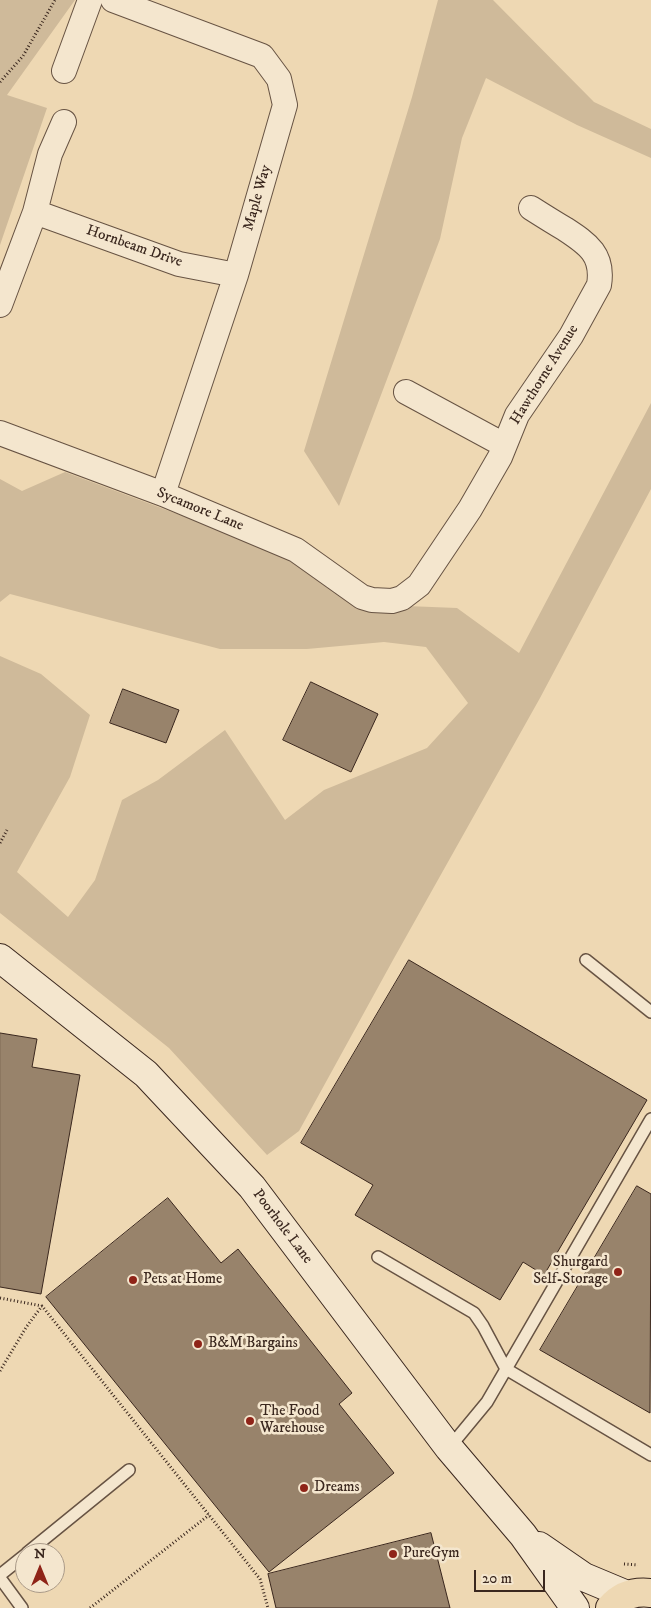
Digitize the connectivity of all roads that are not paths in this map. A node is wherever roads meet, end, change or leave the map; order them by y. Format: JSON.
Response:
{"nodes":[{"id":1,"x":90,"y":0,"type":"edge"},
{"id":2,"x":113,"y":0,"type":"edge"},
{"id":3,"x":64,"y":72,"type":"dead end"},
{"id":4,"x":64,"y":122,"type":"dead end"},
{"id":5,"x":530,"y":208,"type":"dead end"},
{"id":6,"x":35,"y":212,"type":"junction"},
{"id":7,"x":236,"y":276,"type":"junction"},
{"id":8,"x":0,"y":305,"type":"edge"},
{"id":9,"x":406,"y":392,"type":"dead end"},
{"id":10,"x":0,"y":433,"type":"edge"},
{"id":11,"x":504,"y":445,"type":"junction"},
{"id":12,"x":163,"y":494,"type":"junction"},
{"id":13,"x":392,"y":601,"type":"joint"},
{"id":14,"x":0,"y":958,"type":"edge"},
{"id":15,"x":586,"y":960,"type":"dead end"},
{"id":16,"x":651,"y":1012,"type":"edge"},
{"id":17,"x":651,"y":1119,"type":"edge"},
{"id":18,"x":378,"y":1257,"type":"dead end"},
{"id":19,"x":506,"y":1369,"type":"junction"},
{"id":20,"x":449,"y":1448,"type":"junction"},
{"id":21,"x":651,"y":1455,"type":"edge"},
{"id":22,"x":129,"y":1470,"type":"dead end"},
{"id":23,"x":523,"y":1535,"type":"junction"},
{"id":24,"x":39,"y":1543,"type":"edge"},
{"id":25,"x":15,"y":1564,"type":"edge"},
{"id":26,"x":0,"y":1577,"type":"edge"},
{"id":27,"x":629,"y":1599,"type":"edge"},
{"id":28,"x":22,"y":1608,"type":"edge"},
{"id":29,"x":575,"y":1608,"type":"edge"}],
"edges":[{"from":1,"to":3,"type":"street"},
{"from":2,"to":7,"type":"street","name":"Maple Way"},
{"from":4,"to":6,"type":"street"},
{"from":5,"to":11,"type":"street","name":"Hawthorne Avenue"},
{"from":6,"to":7,"type":"street","name":"Hornbeam Drive"},
{"from":6,"to":8,"type":"street"},
{"from":7,"to":12,"type":"street","name":"Maple Way"},
{"from":9,"to":11,"type":"street"},
{"from":10,"to":12,"type":"street","name":"Sycamore Lane"},
{"from":11,"to":13,"type":"street","name":"Hawthorne Avenue"},
{"from":12,"to":13,"type":"street","name":"Sycamore Lane"},
{"from":14,"to":20,"type":"street","name":"Poorhole Lane"},
{"from":15,"to":16,"type":"lane"},
{"from":17,"to":19,"type":"lane"},
{"from":18,"to":19,"type":"lane"},
{"from":19,"to":20,"type":"lane"},
{"from":19,"to":21,"type":"lane"},
{"from":20,"to":23,"type":"street","name":"Poorhole Lane"},
{"from":22,"to":24,"type":"lane"},
{"from":23,"to":27,"type":"street","name":"Poorhole Lane"},
{"from":23,"to":29,"type":"street","name":"Poorhole Lane"},
{"from":25,"to":26,"type":"lane"},
{"from":26,"to":28,"type":"lane"}]}
